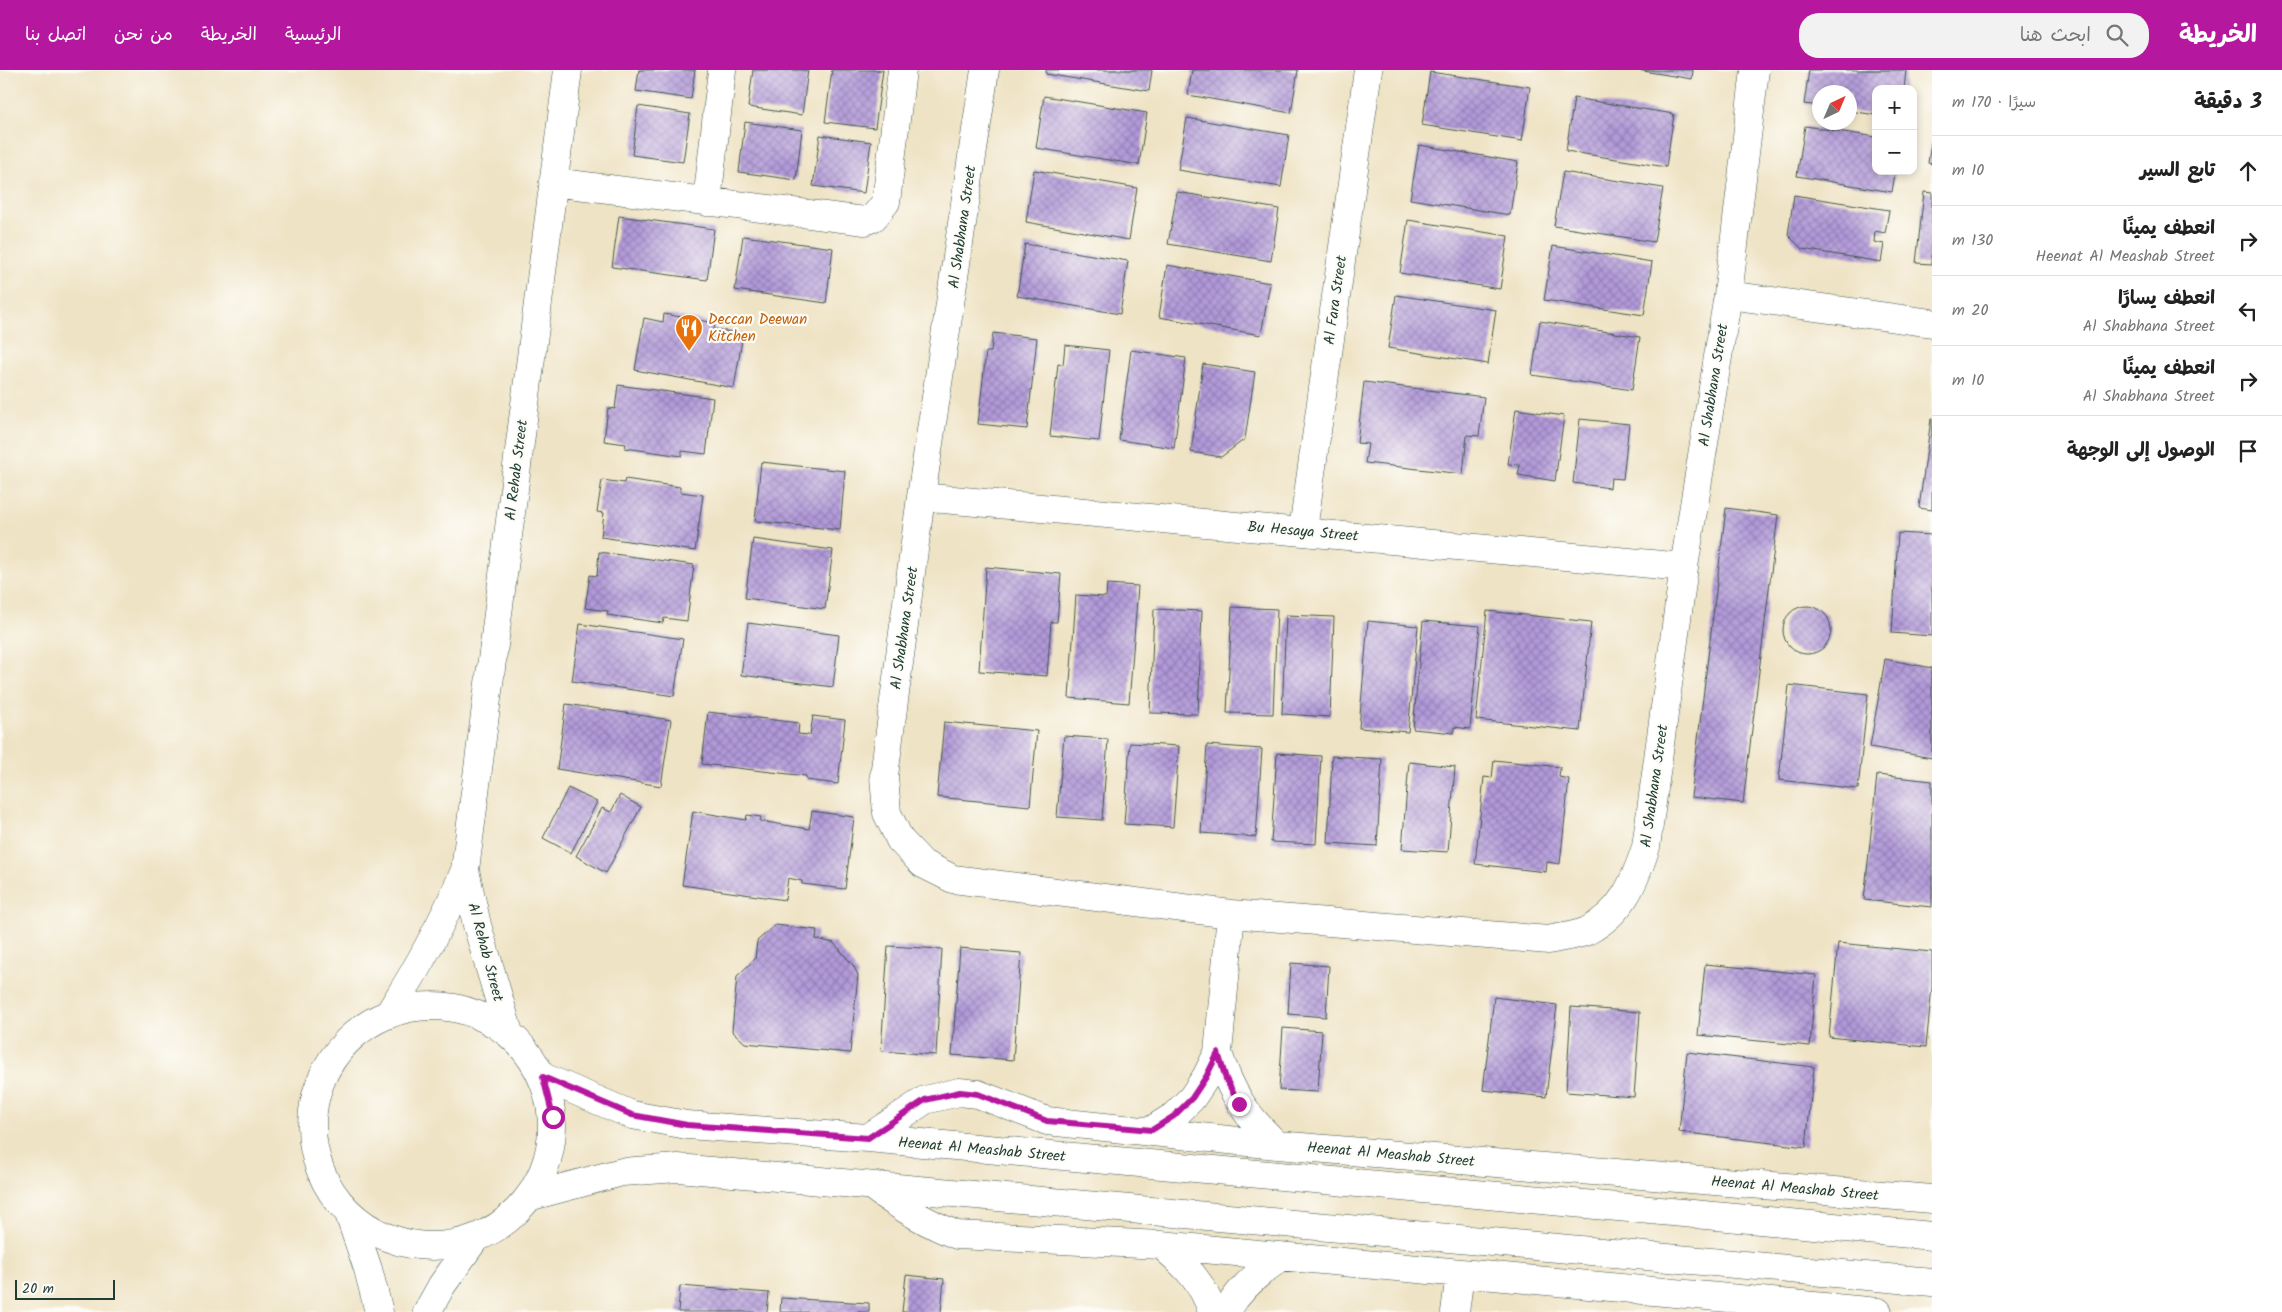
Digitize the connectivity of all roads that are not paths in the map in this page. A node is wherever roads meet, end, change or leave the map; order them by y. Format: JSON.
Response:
{"nodes":[{"id":1,"x":568,"y":70,"type":"edge"},
{"id":2,"x":722,"y":70,"type":"edge"},
{"id":3,"x":902,"y":70,"type":"edge"},
{"id":4,"x":985,"y":70,"type":"edge"},
{"id":5,"x":1368,"y":70,"type":"edge"},
{"id":6,"x":1755,"y":70,"type":"edge"},
{"id":7,"x":553,"y":182,"type":"junction"},
{"id":8,"x":707,"y":202,"type":"junction"},
{"id":9,"x":1728,"y":295,"type":"junction"},
{"id":10,"x":1932,"y":323,"type":"edge"},
{"id":11,"x":921,"y":497,"type":"junction"},
{"id":12,"x":1303,"y":530,"type":"junction"},
{"id":13,"x":1684,"y":567,"type":"junction"},
{"id":14,"x":465,"y":870,"type":"junction"},
{"id":15,"x":1231,"y":914,"type":"junction"},
{"id":16,"x":390,"y":1012,"type":"junction"},
{"id":17,"x":509,"y":1034,"type":"junction"},
{"id":18,"x":1218,"y":1053,"type":"junction"},
{"id":19,"x":543,"y":1077,"type":"junction"},
{"id":20,"x":1152,"y":1130,"type":"junction"},
{"id":21,"x":868,"y":1138,"type":"junction"},
{"id":22,"x":1277,"y":1145,"type":"junction"},
{"id":23,"x":871,"y":1186,"type":"junction"},
{"id":24,"x":532,"y":1196,"type":"junction"},
{"id":25,"x":1931,"y":1198,"type":"edge"},
{"id":26,"x":349,"y":1214,"type":"junction"},
{"id":27,"x":1932,"y":1236,"type":"edge"},
{"id":28,"x":474,"y":1240,"type":"junction"},
{"id":29,"x":1161,"y":1245,"type":"junction"},
{"id":30,"x":1280,"y":1258,"type":"junction"},
{"id":31,"x":1460,"y":1274,"type":"junction"},
{"id":32,"x":1932,"y":1282,"type":"edge"},
{"id":33,"x":379,"y":1312,"type":"edge"},
{"id":34,"x":427,"y":1312,"type":"edge"},
{"id":35,"x":1212,"y":1312,"type":"edge"},
{"id":36,"x":1226,"y":1312,"type":"edge"},
{"id":37,"x":1454,"y":1312,"type":"edge"},
{"id":38,"x":1878,"y":1312,"type":"edge"}],
"edges":[{"from":1,"to":7,"type":"street","name":"Al Rehab Street"},
{"from":2,"to":8,"type":"street"},
{"from":3,"to":8,"type":"street"},
{"from":4,"to":11,"type":"street","name":"Al Shabhana Street"},
{"from":5,"to":12,"type":"street","name":"Al Fara Street"},
{"from":6,"to":9,"type":"street","name":"Al Shabhana Street"},
{"from":7,"to":8,"type":"street"},
{"from":7,"to":14,"type":"street","name":"Al Rehab Street"},
{"from":9,"to":10,"type":"street"},
{"from":9,"to":13,"type":"street","name":"Al Shabhana Street"},
{"from":11,"to":12,"type":"street","name":"Bu Hesaya Street"},
{"from":11,"to":15,"type":"street","name":"Al Shabhana Street"},
{"from":12,"to":13,"type":"street","name":"Bu Hesaya Street"},
{"from":13,"to":15,"type":"street","name":"Al Shabhana Street"},
{"from":14,"to":16,"type":"street","name":"Al Rehab Street"},
{"from":14,"to":17,"type":"street","name":"Al Rehab Street"},
{"from":15,"to":18,"type":"street"},
{"from":16,"to":17,"type":"street"},
{"from":16,"to":26,"type":"street"},
{"from":17,"to":19,"type":"street"},
{"from":18,"to":20,"type":"street"},
{"from":18,"to":22,"type":"street"},
{"from":19,"to":21,"type":"street","name":"Heenat Al Meashab Street"},
{"from":19,"to":24,"type":"street"},
{"from":20,"to":21,"type":"street","name":"Heenat Al Meashab Street"},
{"from":20,"to":22,"type":"street","name":"Heenat Al Meashab Street"},
{"from":21,"to":27,"type":"street","name":"Heenat Al Meashab Street"},
{"from":22,"to":25,"type":"street","name":"Heenat Al Meashab Street"},
{"from":23,"to":24,"type":"street"},
{"from":23,"to":29,"type":"street"},
{"from":23,"to":32,"type":"street"},
{"from":24,"to":28,"type":"street"},
{"from":26,"to":28,"type":"street"},
{"from":26,"to":33,"type":"street"},
{"from":28,"to":34,"type":"street"},
{"from":29,"to":30,"type":"street"},
{"from":29,"to":35,"type":"street"},
{"from":30,"to":31,"type":"street"},
{"from":30,"to":36,"type":"street"},
{"from":31,"to":37,"type":"street"},
{"from":31,"to":38,"type":"street"}]}
